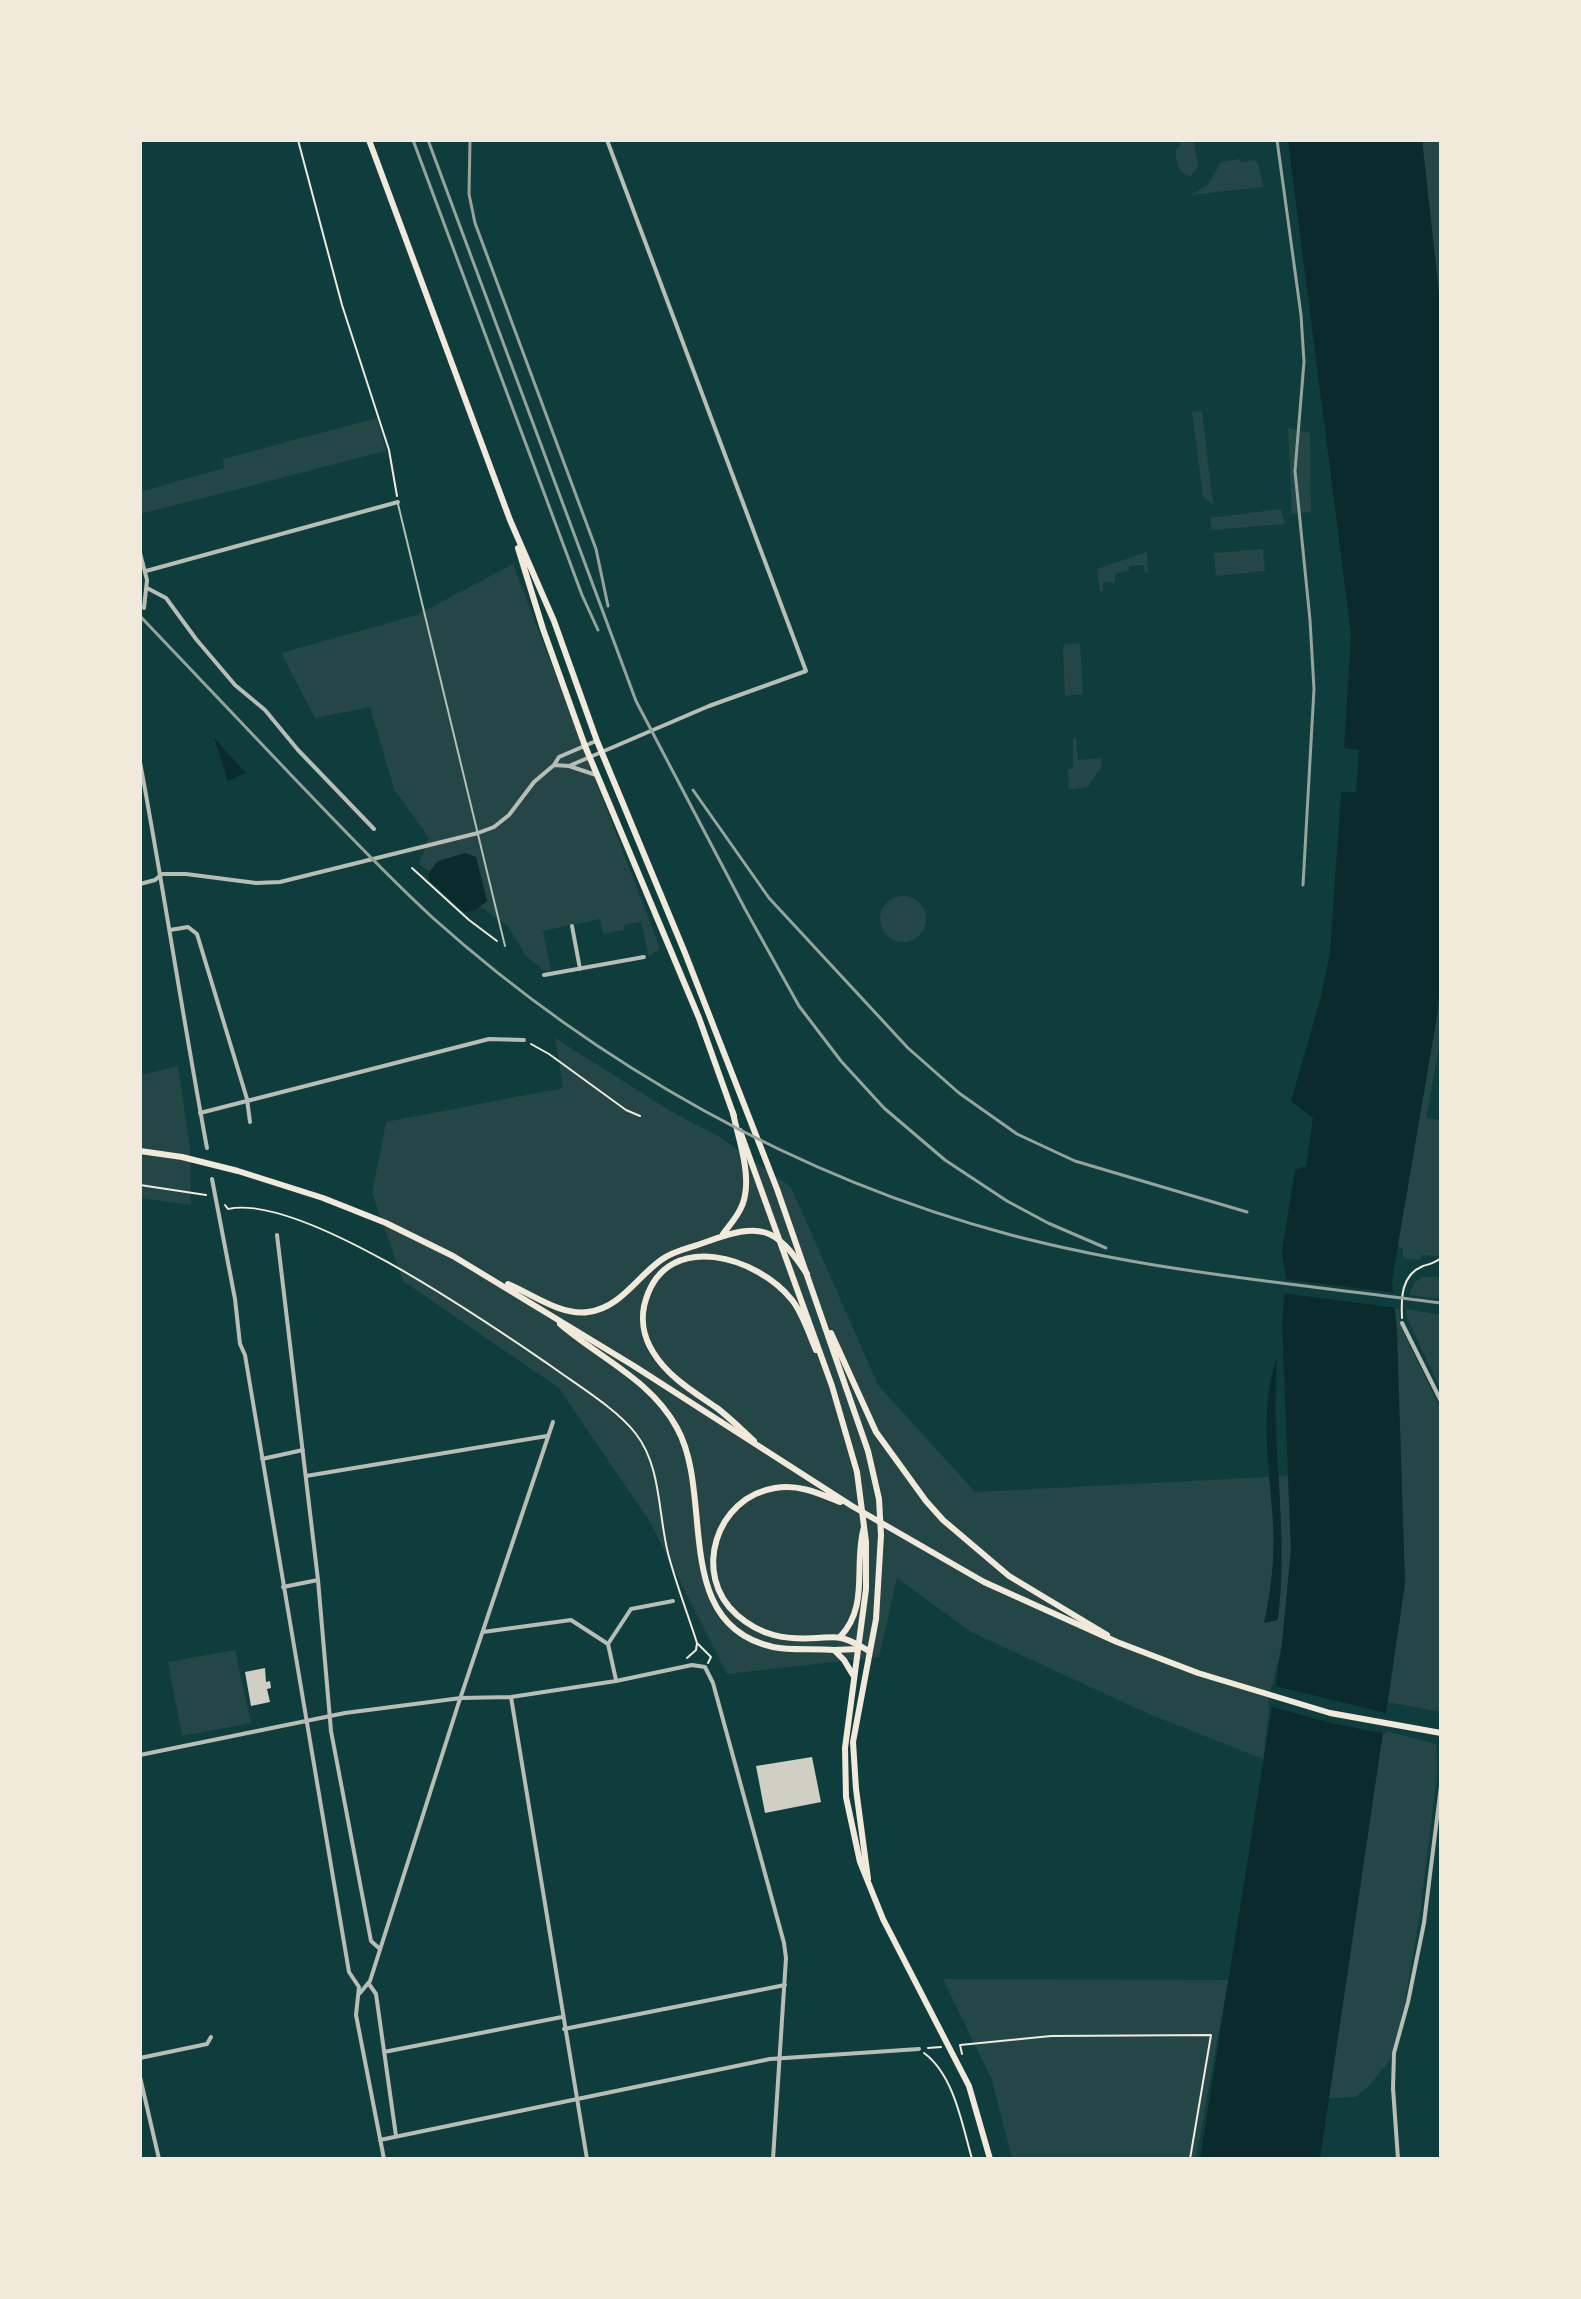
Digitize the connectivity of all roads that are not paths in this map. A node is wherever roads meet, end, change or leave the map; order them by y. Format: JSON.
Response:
{"nodes":[{"id":1,"x":369,"y":140,"type":"edge"},
{"id":2,"x":607,"y":140,"type":"edge"},
{"id":3,"x":398,"y":502,"type":"joint"},
{"id":4,"x":510,"y":520,"type":"junction"},
{"id":5,"x":140,"y":553,"type":"edge"},
{"id":6,"x":146,"y":571,"type":"junction"},
{"id":7,"x":147,"y":588,"type":"junction"},
{"id":8,"x":144,"y":608,"type":"dead end"},
{"id":9,"x":597,"y":741,"type":"junction"},
{"id":10,"x":585,"y":746,"type":"junction"},
{"id":11,"x":601,"y":751,"type":"junction"},
{"id":12,"x":589,"y":756,"type":"junction"},
{"id":13,"x":140,"y":762,"type":"edge"},
{"id":14,"x":554,"y":765,"type":"junction"},
{"id":15,"x":569,"y":766,"type":"junction"},
{"id":16,"x":598,"y":776,"type":"junction"},
{"id":17,"x":374,"y":829,"type":"dead end"},
{"id":18,"x":478,"y":833,"type":"junction"},
{"id":19,"x":162,"y":874,"type":"junction"},
{"id":20,"x":140,"y":884,"type":"edge"},
{"id":21,"x":572,"y":926,"type":"dead end"},
{"id":22,"x":169,"y":930,"type":"junction"},
{"id":23,"x":505,"y":946,"type":"road end"},
{"id":24,"x":644,"y":957,"type":"dead end"},
{"id":25,"x":580,"y":969,"type":"junction"},
{"id":26,"x":544,"y":975,"type":"dead end"},
{"id":27,"x":524,"y":1040,"type":"road end"},
{"id":28,"x":247,"y":1099,"type":"junction"},
{"id":29,"x":200,"y":1113,"type":"junction"},
{"id":30,"x":733,"y":1113,"type":"junction"},
{"id":31,"x":250,"y":1122,"type":"dead end"},
{"id":32,"x":207,"y":1148,"type":"dead end"},
{"id":33,"x":140,"y":1151,"type":"edge"},
{"id":34,"x":212,"y":1179,"type":"dead end"},
{"id":35,"x":277,"y":1235,"type":"dead end"},
{"id":36,"x":722,"y":1235,"type":"junction"},
{"id":37,"x":780,"y":1238,"type":"junction"},
{"id":38,"x":807,"y":1274,"type":"junction"},
{"id":39,"x":492,"y":1277,"type":"junction"},
{"id":40,"x":819,"y":1308,"type":"junction"},
{"id":41,"x":550,"y":1315,"type":"junction"},
{"id":42,"x":1402,"y":1323,"type":"road end"},
{"id":43,"x":832,"y":1386,"type":"junction"},
{"id":44,"x":1441,"y":1401,"type":"edge"},
{"id":45,"x":553,"y":1422,"type":"dead end"},
{"id":46,"x":547,"y":1436,"type":"junction"},
{"id":47,"x":756,"y":1442,"type":"junction"},
{"id":48,"x":303,"y":1450,"type":"junction"},
{"id":49,"x":262,"y":1459,"type":"junction"},
{"id":50,"x":306,"y":1476,"type":"junction"},
{"id":51,"x":855,"y":1508,"type":"junction"},
{"id":52,"x":864,"y":1527,"type":"junction"},
{"id":53,"x":318,"y":1580,"type":"junction"},
{"id":54,"x":283,"y":1587,"type":"junction"},
{"id":55,"x":673,"y":1601,"type":"dead end"},
{"id":56,"x":483,"y":1632,"type":"junction"},
{"id":57,"x":840,"y":1637,"type":"junction"},
{"id":58,"x":1117,"y":1642,"type":"junction"},
{"id":59,"x":608,"y":1644,"type":"junction"},
{"id":60,"x":863,"y":1647,"type":"junction"},
{"id":61,"x":834,"y":1650,"type":"junction"},
{"id":62,"x":853,"y":1675,"type":"junction"},
{"id":63,"x":616,"y":1681,"type":"junction"},
{"id":64,"x":511,"y":1697,"type":"junction"},
{"id":65,"x":461,"y":1698,"type":"junction"},
{"id":66,"x":330,"y":1716,"type":"junction"},
{"id":67,"x":306,"y":1720,"type":"junction"},
{"id":68,"x":1441,"y":1733,"type":"edge"},
{"id":69,"x":140,"y":1755,"type":"edge"},
{"id":70,"x":1441,"y":1786,"type":"edge"},
{"id":71,"x":868,"y":1879,"type":"junction"},
{"id":72,"x":380,"y":1949,"type":"junction"},
{"id":73,"x":369,"y":1984,"type":"junction"},
{"id":74,"x":785,"y":1985,"type":"junction"},
{"id":75,"x":360,"y":1993,"type":"junction"},
{"id":76,"x":562,"y":2017,"type":"junction"},
{"id":77,"x":564,"y":2029,"type":"junction"},
{"id":78,"x":211,"y":2037,"type":"dead end"},
{"id":79,"x":919,"y":2049,"type":"road end"},
{"id":80,"x":384,"y":2052,"type":"junction"},
{"id":81,"x":140,"y":2058,"type":"edge"},
{"id":82,"x":780,"y":2059,"type":"junction"},
{"id":83,"x":140,"y":2077,"type":"edge"},
{"id":84,"x":576,"y":2098,"type":"junction"},
{"id":85,"x":396,"y":2136,"type":"junction"},
{"id":86,"x":380,"y":2140,"type":"junction"},
{"id":87,"x":159,"y":2159,"type":"edge"},
{"id":88,"x":384,"y":2159,"type":"edge"},
{"id":89,"x":587,"y":2159,"type":"edge"},
{"id":90,"x":773,"y":2159,"type":"edge"},
{"id":91,"x":990,"y":2159,"type":"edge"},
{"id":92,"x":1398,"y":2159,"type":"edge"}],
"edges":[{"from":1,"to":4,"type":"main road"},
{"from":2,"to":11,"type":"street"},
{"from":3,"to":6,"type":"street"},
{"from":3,"to":18,"type":"lane"},
{"from":4,"to":9,"type":"main road"},
{"from":4,"to":10,"type":"main road"},
{"from":5,"to":6,"type":"street"},
{"from":6,"to":7,"type":"street"},
{"from":7,"to":8,"type":"street"},
{"from":7,"to":17,"type":"street"},
{"from":9,"to":10,"type":"street"},
{"from":9,"to":11,"type":"main road"},
{"from":10,"to":12,"type":"main road"},
{"from":10,"to":14,"type":"street"},
{"from":11,"to":12,"type":"street"},
{"from":11,"to":38,"type":"main road"},
{"from":12,"to":15,"type":"street"},
{"from":12,"to":16,"type":"main road"},
{"from":13,"to":19,"type":"street"},
{"from":14,"to":15,"type":"street"},
{"from":14,"to":18,"type":"street"},
{"from":15,"to":16,"type":"street"},
{"from":16,"to":30,"type":"main road"},
{"from":18,"to":19,"type":"street"},
{"from":18,"to":23,"type":"lane"},
{"from":19,"to":20,"type":"street"},
{"from":19,"to":22,"type":"street"},
{"from":21,"to":25,"type":"street"},
{"from":22,"to":28,"type":"street"},
{"from":22,"to":29,"type":"street"},
{"from":24,"to":25,"type":"street"},
{"from":25,"to":26,"type":"street"},
{"from":27,"to":28,"type":"street"},
{"from":28,"to":29,"type":"street"},
{"from":28,"to":31,"type":"street"},
{"from":29,"to":32,"type":"street"},
{"from":30,"to":36,"type":"main road"},
{"from":30,"to":37,"type":"main road"},
{"from":33,"to":39,"type":"main road"},
{"from":34,"to":49,"type":"street"},
{"from":35,"to":48,"type":"street"},
{"from":36,"to":37,"type":"main road"},
{"from":36,"to":39,"type":"main road"},
{"from":37,"to":38,"type":"main road"},
{"from":37,"to":43,"type":"main road"},
{"from":38,"to":40,"type":"main road"},
{"from":39,"to":41,"type":"main road"},
{"from":40,"to":58,"type":"main road"},
{"from":40,"to":60,"type":"main road"},
{"from":41,"to":47,"type":"main road"},
{"from":41,"to":61,"type":"main road"},
{"from":42,"to":44,"type":"street"},
{"from":43,"to":47,"type":"main road"},
{"from":43,"to":52,"type":"main road"},
{"from":45,"to":46,"type":"street"},
{"from":46,"to":50,"type":"street"},
{"from":46,"to":56,"type":"street"},
{"from":47,"to":51,"type":"main road"},
{"from":48,"to":49,"type":"street"},
{"from":48,"to":50,"type":"street"},
{"from":49,"to":54,"type":"street"},
{"from":50,"to":53,"type":"street"},
{"from":51,"to":57,"type":"main road"},
{"from":51,"to":58,"type":"main road"},
{"from":52,"to":57,"type":"main road"},
{"from":52,"to":60,"type":"main road"},
{"from":53,"to":54,"type":"street"},
{"from":53,"to":66,"type":"street"},
{"from":54,"to":67,"type":"street"},
{"from":55,"to":59,"type":"street"},
{"from":56,"to":59,"type":"street"},
{"from":56,"to":65,"type":"street"},
{"from":57,"to":60,"type":"main road"},
{"from":58,"to":68,"type":"main road"},
{"from":59,"to":63,"type":"street"},
{"from":60,"to":61,"type":"main road"},
{"from":60,"to":62,"type":"main road"},
{"from":60,"to":71,"type":"main road"},
{"from":61,"to":62,"type":"main road"},
{"from":62,"to":71,"type":"main road"},
{"from":63,"to":64,"type":"street"},
{"from":63,"to":74,"type":"street"},
{"from":64,"to":65,"type":"street"},
{"from":64,"to":76,"type":"street"},
{"from":65,"to":66,"type":"street"},
{"from":65,"to":72,"type":"street"},
{"from":66,"to":67,"type":"street"},
{"from":66,"to":72,"type":"street"},
{"from":67,"to":69,"type":"street"},
{"from":67,"to":75,"type":"street"},
{"from":70,"to":92,"type":"street"},
{"from":71,"to":91,"type":"main road"},
{"from":72,"to":73,"type":"street"},
{"from":73,"to":75,"type":"street"},
{"from":73,"to":80,"type":"street"},
{"from":74,"to":77,"type":"street"},
{"from":74,"to":82,"type":"street"},
{"from":75,"to":86,"type":"street"},
{"from":76,"to":77,"type":"street"},
{"from":76,"to":80,"type":"street"},
{"from":77,"to":84,"type":"street"},
{"from":78,"to":81,"type":"street"},
{"from":79,"to":82,"type":"street"},
{"from":80,"to":85,"type":"street"},
{"from":82,"to":84,"type":"street"},
{"from":82,"to":90,"type":"street"},
{"from":83,"to":87,"type":"street"},
{"from":84,"to":85,"type":"street"},
{"from":84,"to":89,"type":"street"},
{"from":85,"to":86,"type":"street"},
{"from":86,"to":88,"type":"street"}]}
